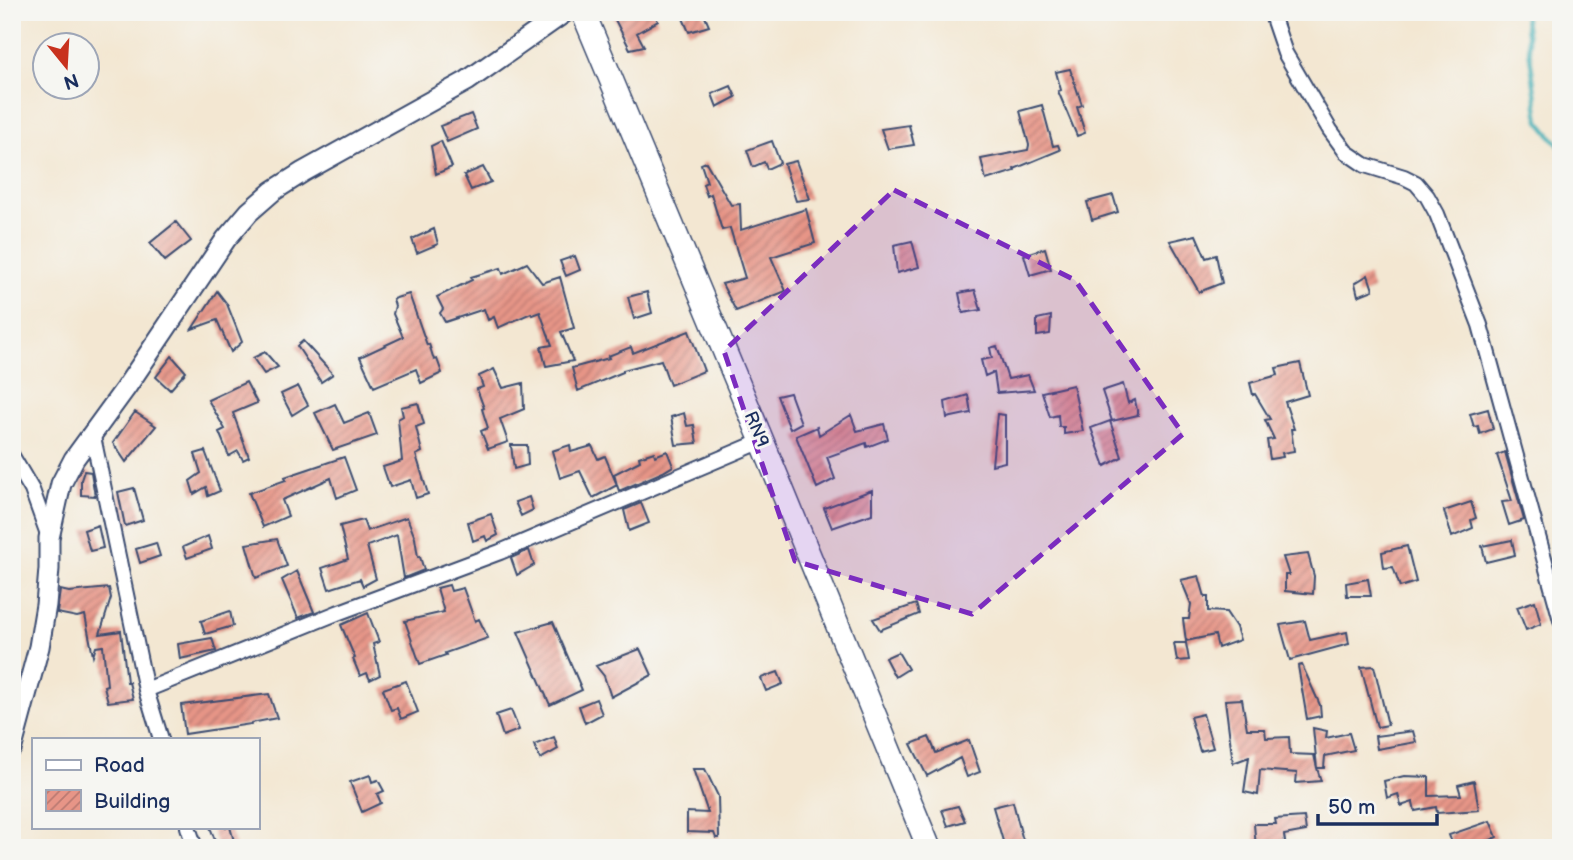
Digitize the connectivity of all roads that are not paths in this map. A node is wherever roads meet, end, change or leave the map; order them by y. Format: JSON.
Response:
{"nodes":[{"id":1,"x":565,"y":12,"type":"edge"},
{"id":2,"x":583,"y":12,"type":"edge"},
{"id":3,"x":1271,"y":12,"type":"edge"},
{"id":4,"x":92,"y":432,"type":"junction"},
{"id":5,"x":762,"y":441,"type":"junction"},
{"id":6,"x":12,"y":456,"type":"edge"},
{"id":7,"x":49,"y":538,"type":"junction"},
{"id":8,"x":1561,"y":620,"type":"edge"},
{"id":9,"x":146,"y":691,"type":"junction"},
{"id":10,"x":161,"y":738,"type":"edge"},
{"id":11,"x":12,"y":747,"type":"edge"},
{"id":12,"x":188,"y":828,"type":"edge"},
{"id":13,"x":195,"y":848,"type":"edge"},
{"id":14,"x":929,"y":848,"type":"edge"}],
"edges":[{"from":1,"to":4,"type":"main road"},
{"from":2,"to":5,"type":"main road","name":"RN9"},
{"from":3,"to":8,"type":"street"},
{"from":4,"to":7,"type":"main road"},
{"from":4,"to":9,"type":"street"},
{"from":5,"to":9,"type":"street"},
{"from":5,"to":14,"type":"main road","name":"RN9"},
{"from":6,"to":7,"type":"street"},
{"from":7,"to":11,"type":"main road"},
{"from":9,"to":10,"type":"street"},
{"from":12,"to":13,"type":"street"}]}
